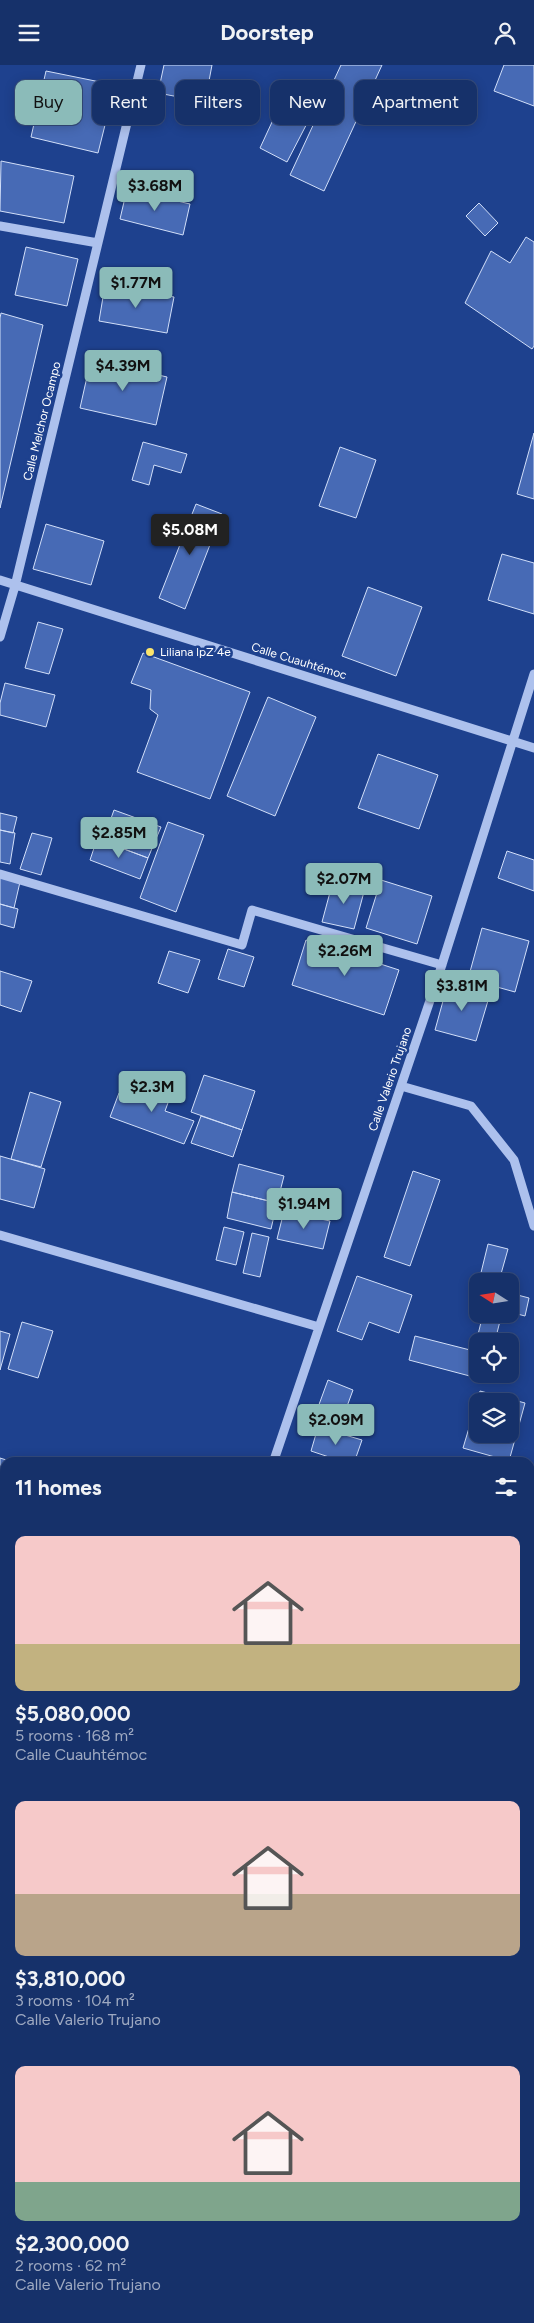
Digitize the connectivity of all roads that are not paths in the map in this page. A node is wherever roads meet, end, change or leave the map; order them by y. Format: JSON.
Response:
{"nodes":[{"id":1,"x":141,"y":65,"type":"edge"},
{"id":2,"x":0,"y":226,"type":"edge"},
{"id":3,"x":98,"y":243,"type":"junction"},
{"id":4,"x":0,"y":580,"type":"edge"},
{"id":5,"x":15,"y":585,"type":"junction"},
{"id":6,"x":0,"y":637,"type":"edge"},
{"id":7,"x":534,"y":674,"type":"edge"},
{"id":8,"x":514,"y":740,"type":"junction"},
{"id":9,"x":534,"y":748,"type":"edge"},
{"id":10,"x":0,"y":874,"type":"edge"},
{"id":11,"x":442,"y":965,"type":"junction"},
{"id":12,"x":402,"y":1086,"type":"junction"},
{"id":13,"x":534,"y":1226,"type":"edge"},
{"id":14,"x":0,"y":1235,"type":"edge"},
{"id":15,"x":319,"y":1327,"type":"junction"},
{"id":16,"x":275,"y":1457,"type":"edge"}],
"edges":[{"from":1,"to":3,"type":"street","name":"Calle Melchor Ocampo"},
{"from":2,"to":3,"type":"street"},
{"from":3,"to":5,"type":"street","name":"Calle Melchor Ocampo"},
{"from":4,"to":5,"type":"street","name":"Calle Cuauhtémoc"},
{"from":5,"to":6,"type":"street","name":"Calle Melchor Ocampo"},
{"from":5,"to":8,"type":"street","name":"Calle Cuauhtémoc"},
{"from":7,"to":8,"type":"street","name":"Calle Valerio Trujano"},
{"from":8,"to":9,"type":"street","name":"Calle Cuauhtémoc"},
{"from":8,"to":11,"type":"street","name":"Calle Valerio Trujano"},
{"from":10,"to":11,"type":"street"},
{"from":11,"to":12,"type":"street","name":"Calle Valerio Trujano"},
{"from":12,"to":13,"type":"street"},
{"from":12,"to":15,"type":"street","name":"Calle Valerio Trujano"},
{"from":14,"to":15,"type":"street"},
{"from":15,"to":16,"type":"street","name":"Calle Valerio Trujano"}]}
